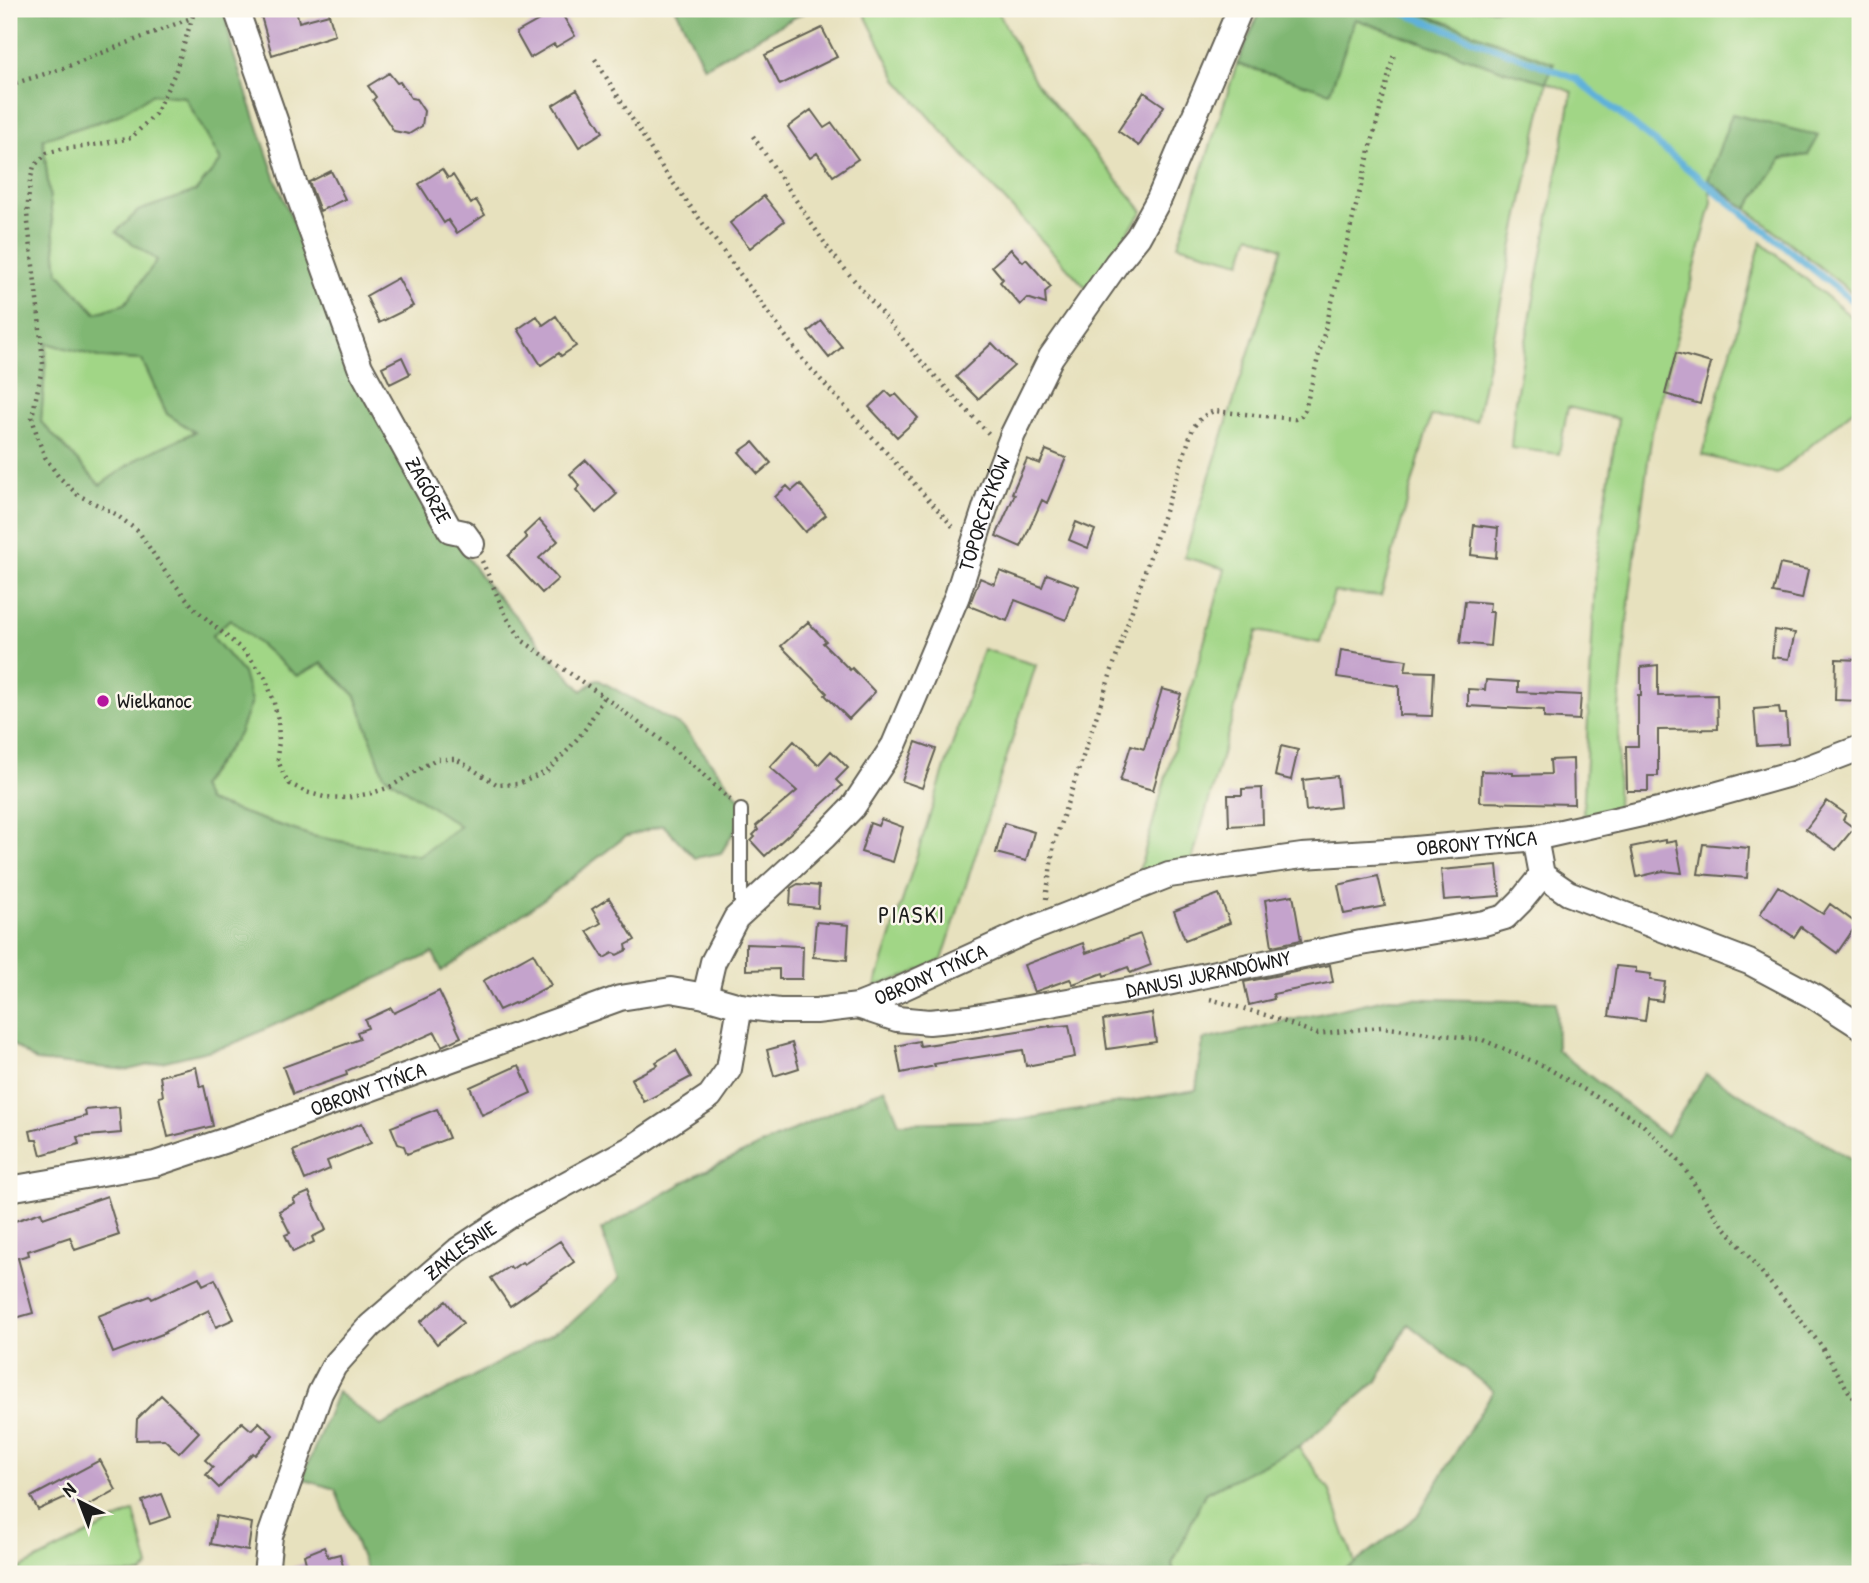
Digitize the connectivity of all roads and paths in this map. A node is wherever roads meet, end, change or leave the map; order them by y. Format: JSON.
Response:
{"nodes":[{"id":1,"x":195,"y":9,"type":"edge"},
{"id":2,"x":236,"y":9,"type":"edge"},
{"id":3,"x":1240,"y":9,"type":"edge"},
{"id":4,"x":192,"y":18,"type":"junction"},
{"id":5,"x":1394,"y":54,"type":"dead end"},
{"id":6,"x":595,"y":59,"type":"dead end"},
{"id":7,"x":9,"y":85,"type":"edge"},
{"id":8,"x":753,"y":136,"type":"dead end"},
{"id":9,"x":1008,"y":447,"type":"junction"},
{"id":10,"x":472,"y":544,"type":"joint"},
{"id":11,"x":972,"y":548,"type":"junction"},
{"id":12,"x":604,"y":697,"type":"junction"},
{"id":13,"x":1860,"y":748,"type":"edge"},
{"id":14,"x":741,"y":810,"type":"joint"},
{"id":15,"x":1535,"y":838,"type":"junction"},
{"id":16,"x":1542,"y":875,"type":"junction"},
{"id":17,"x":741,"y":913,"type":"junction"},
{"id":18,"x":1043,"y":924,"type":"junction"},
{"id":19,"x":705,"y":996,"type":"junction"},
{"id":20,"x":1206,"y":998,"type":"dead end"},
{"id":21,"x":740,"y":1006,"type":"junction"},
{"id":22,"x":858,"y":1006,"type":"junction"},
{"id":23,"x":1860,"y":1026,"type":"edge"},
{"id":24,"x":9,"y":1189,"type":"edge"},
{"id":25,"x":1860,"y":1410,"type":"edge"},
{"id":26,"x":266,"y":1574,"type":"edge"}],
"edges":[{"from":1,"to":4,"type":"path"},
{"from":2,"to":10,"type":"street","name":"ZAGÓRZE"},
{"from":3,"to":9,"type":"street","name":"TOPORCZYKÓW"},
{"from":4,"to":7,"type":"path"},
{"from":4,"to":12,"type":"path"},
{"from":5,"to":18,"type":"path"},
{"from":6,"to":11,"type":"path"},
{"from":8,"to":9,"type":"path"},
{"from":9,"to":11,"type":"street","name":"TOPORCZYKÓW"},
{"from":10,"to":12,"type":"path"},
{"from":11,"to":17,"type":"street","name":"TOPORCZYKÓW"},
{"from":12,"to":14,"type":"path"},
{"from":13,"to":15,"type":"street","name":"OBRONY TYŃCA"},
{"from":14,"to":17,"type":"lane"},
{"from":15,"to":16,"type":"street"},
{"from":15,"to":18,"type":"street","name":"OBRONY TYŃCA"},
{"from":16,"to":22,"type":"street","name":"DANUSI JURANDÓWNY"},
{"from":16,"to":23,"type":"street"},
{"from":17,"to":19,"type":"street","name":"TOPORCZYKÓW"},
{"from":18,"to":22,"type":"street","name":"OBRONY TYŃCA"},
{"from":19,"to":21,"type":"street","name":"OBRONY TYŃCA"},
{"from":19,"to":24,"type":"street","name":"OBRONY TYŃCA"},
{"from":20,"to":25,"type":"path"},
{"from":21,"to":22,"type":"street","name":"OBRONY TYŃCA"},
{"from":21,"to":26,"type":"street","name":"ZAKLEŚNIE"}]}
